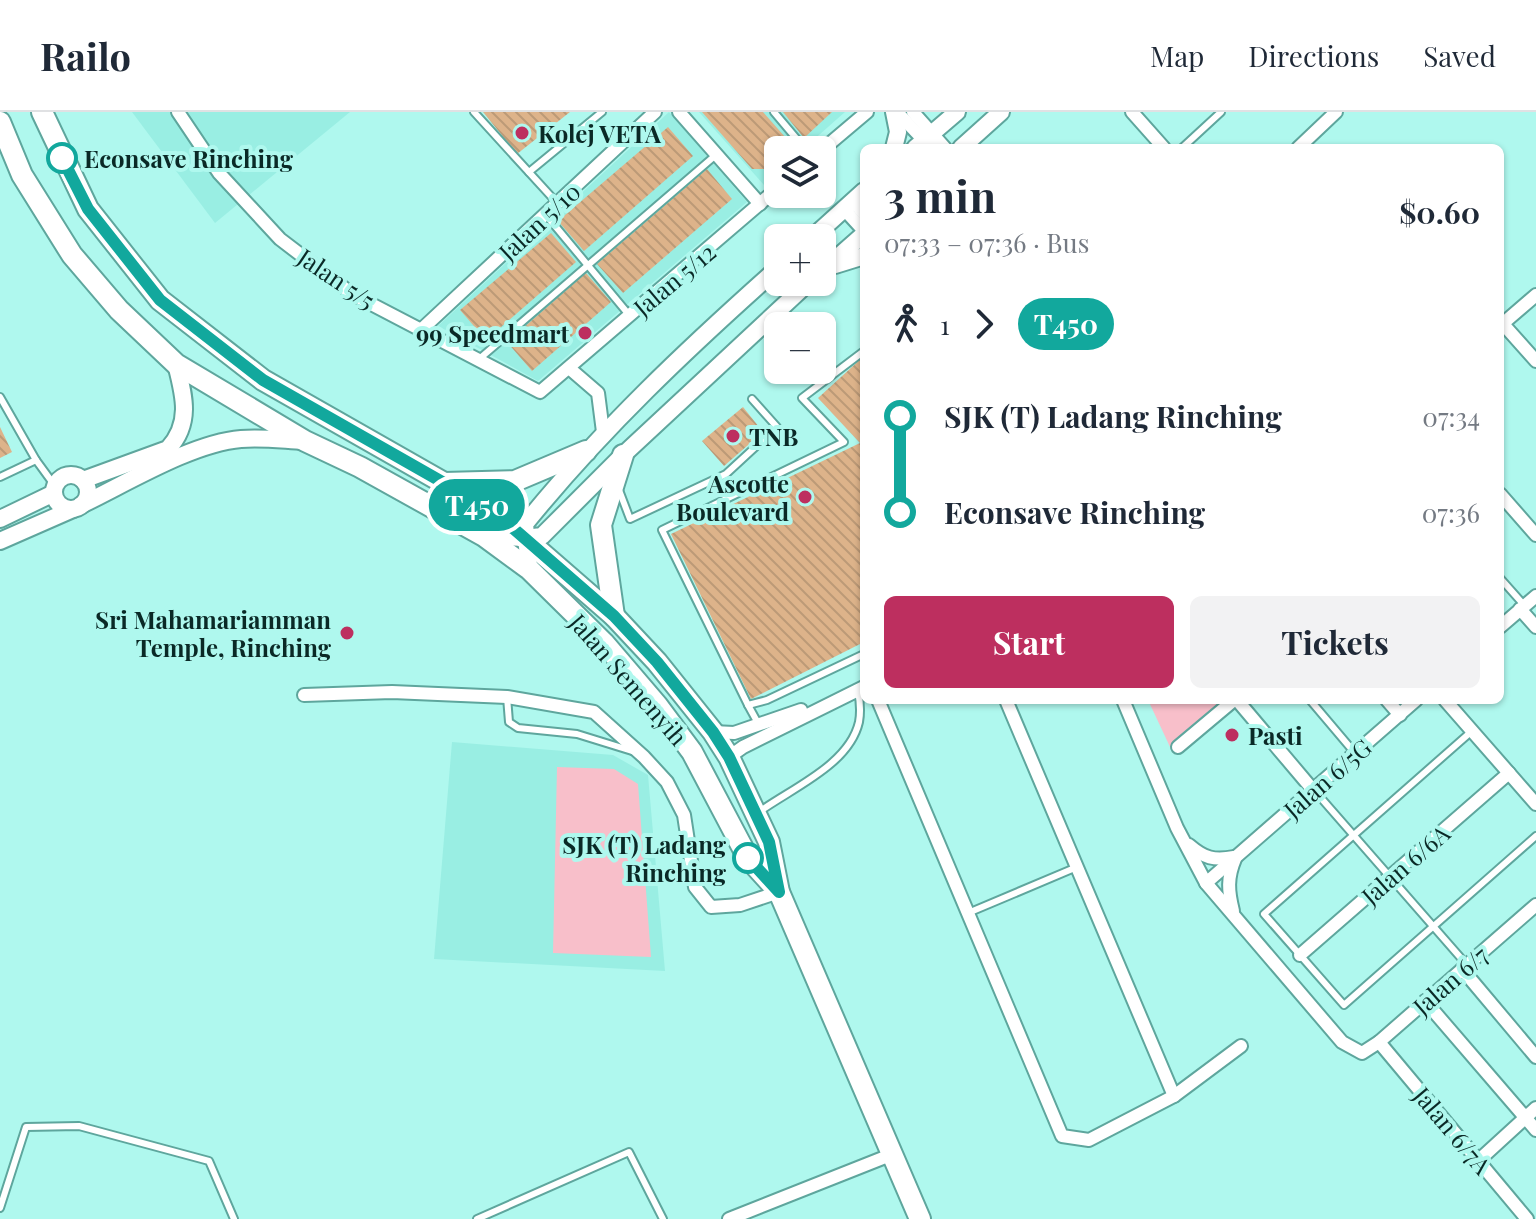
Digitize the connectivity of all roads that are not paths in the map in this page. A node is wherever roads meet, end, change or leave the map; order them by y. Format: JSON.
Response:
{"nodes":[{"id":1,"x":42,"y":112,"type":"edge"},
{"id":2,"x":178,"y":112,"type":"edge"},
{"id":3,"x":474,"y":112,"type":"edge"},
{"id":4,"x":602,"y":112,"type":"edge"},
{"id":5,"x":655,"y":112,"type":"edge"},
{"id":6,"x":679,"y":112,"type":"edge"},
{"id":7,"x":774,"y":112,"type":"edge"},
{"id":8,"x":867,"y":112,"type":"edge"},
{"id":9,"x":895,"y":112,"type":"edge"},
{"id":10,"x":913,"y":112,"type":"edge"},
{"id":11,"x":957,"y":112,"type":"edge"},
{"id":12,"x":1001,"y":112,"type":"edge"},
{"id":13,"x":1132,"y":112,"type":"edge"},
{"id":14,"x":1221,"y":112,"type":"edge"},
{"id":15,"x":1336,"y":112,"type":"edge"},
{"id":16,"x":0,"y":122,"type":"edge"},
{"id":17,"x":794,"y":136,"type":"edge"},
{"id":18,"x":836,"y":138,"type":"edge"},
{"id":19,"x":925,"y":142,"type":"edge"},
{"id":20,"x":895,"y":144,"type":"edge"},
{"id":21,"x":965,"y":144,"type":"edge"},
{"id":22,"x":1160,"y":144,"type":"edge"},
{"id":23,"x":1186,"y":144,"type":"edge"},
{"id":24,"x":1302,"y":144,"type":"edge"},
{"id":25,"x":717,"y":154,"type":"junction"},
{"id":26,"x":529,"y":172,"type":"junction"},
{"id":27,"x":764,"y":200,"type":"edge"},
{"id":28,"x":558,"y":204,"type":"junction"},
{"id":29,"x":760,"y":204,"type":"junction"},
{"id":30,"x":856,"y":204,"type":"edge"},
{"id":31,"x":546,"y":215,"type":"junction"},
{"id":32,"x":830,"y":224,"type":"edge"},
{"id":33,"x":860,"y":237,"type":"edge"},
{"id":34,"x":860,"y":256,"type":"edge"},
{"id":35,"x":836,"y":258,"type":"edge"},
{"id":36,"x":836,"y":265,"type":"edge"},
{"id":37,"x":586,"y":266,"type":"junction"},
{"id":38,"x":764,"y":281,"type":"edge"},
{"id":39,"x":1536,"y":295,"type":"edge"},
{"id":40,"x":794,"y":296,"type":"edge"},
{"id":41,"x":630,"y":316,"type":"junction"},
{"id":42,"x":1504,"y":323,"type":"edge"},
{"id":43,"x":1504,"y":327,"type":"edge"},
{"id":44,"x":422,"y":329,"type":"junction"},
{"id":45,"x":860,"y":354,"type":"edge"},
{"id":46,"x":478,"y":360,"type":"junction"},
{"id":47,"x":1536,"y":361,"type":"edge"},
{"id":48,"x":176,"y":364,"type":"junction"},
{"id":49,"x":569,"y":368,"type":"junction"},
{"id":50,"x":540,"y":392,"type":"joint"},
{"id":51,"x":0,"y":397,"type":"edge"},
{"id":52,"x":752,"y":399,"type":"dead end"},
{"id":53,"x":603,"y":432,"type":"junction"},
{"id":54,"x":305,"y":441,"type":"junction"},
{"id":55,"x":586,"y":451,"type":"junction"},
{"id":56,"x":623,"y":455,"type":"junction"},
{"id":57,"x":36,"y":460,"type":"junction"},
{"id":58,"x":0,"y":477,"type":"edge"},
{"id":59,"x":616,"y":479,"type":"junction"},
{"id":60,"x":83,"y":480,"type":"junction"},
{"id":61,"x":444,"y":483,"type":"junction"},
{"id":62,"x":55,"y":489,"type":"junction"},
{"id":63,"x":1504,"y":499,"type":"edge"},
{"id":64,"x":77,"y":507,"type":"junction"},
{"id":65,"x":0,"y":519,"type":"edge"},
{"id":66,"x":1536,"y":535,"type":"edge"},
{"id":67,"x":484,"y":536,"type":"junction"},
{"id":68,"x":525,"y":538,"type":"junction"},
{"id":69,"x":0,"y":541,"type":"edge"},
{"id":70,"x":529,"y":569,"type":"junction"},
{"id":71,"x":1504,"y":583,"type":"edge"},
{"id":72,"x":1536,"y":596,"type":"edge"},
{"id":73,"x":1522,"y":607,"type":"junction"},
{"id":74,"x":614,"y":616,"type":"junction"},
{"id":75,"x":1504,"y":623,"type":"edge"},
{"id":76,"x":1536,"y":627,"type":"edge"},
{"id":77,"x":860,"y":656,"type":"edge"},
{"id":78,"x":860,"y":689,"type":"edge"},
{"id":79,"x":304,"y":695,"type":"dead end"},
{"id":80,"x":507,"y":697,"type":"junction"},
{"id":81,"x":830,"y":704,"type":"junction"},
{"id":82,"x":860,"y":704,"type":"edge"},
{"id":83,"x":880,"y":704,"type":"edge"},
{"id":84,"x":1008,"y":704,"type":"edge"},
{"id":85,"x":1125,"y":704,"type":"edge"},
{"id":86,"x":1230,"y":704,"type":"edge"},
{"id":87,"x":1238,"y":704,"type":"edge"},
{"id":88,"x":1313,"y":704,"type":"edge"},
{"id":89,"x":1390,"y":704,"type":"edge"},
{"id":90,"x":1412,"y":704,"type":"edge"},
{"id":91,"x":1448,"y":704,"type":"edge"},
{"id":92,"x":748,"y":705,"type":"junction"},
{"id":93,"x":770,"y":709,"type":"junction"},
{"id":94,"x":1400,"y":715,"type":"junction"},
{"id":95,"x":759,"y":725,"type":"junction"},
{"id":96,"x":1472,"y":731,"type":"junction"},
{"id":97,"x":713,"y":732,"type":"junction"},
{"id":98,"x":1178,"y":747,"type":"dead end"},
{"id":99,"x":640,"y":753,"type":"junction"},
{"id":100,"x":1355,"y":754,"type":"junction"},
{"id":101,"x":729,"y":757,"type":"junction"},
{"id":102,"x":1509,"y":773,"type":"junction"},
{"id":103,"x":1313,"y":790,"type":"junction"},
{"id":104,"x":1536,"y":804,"type":"edge"},
{"id":105,"x":756,"y":814,"type":"junction"},
{"id":106,"x":1353,"y":835,"type":"junction"},
{"id":107,"x":1536,"y":836,"type":"edge"},
{"id":108,"x":1184,"y":842,"type":"junction"},
{"id":109,"x":1237,"y":856,"type":"junction"},
{"id":110,"x":1077,"y":867,"type":"junction"},
{"id":111,"x":1390,"y":877,"type":"junction"},
{"id":112,"x":1206,"y":883,"type":"junction"},
{"id":113,"x":779,"y":892,"type":"junction"},
{"id":114,"x":1536,"y":905,"type":"edge"},
{"id":115,"x":968,"y":913,"type":"junction"},
{"id":116,"x":1234,"y":916,"type":"junction"},
{"id":117,"x":1433,"y":927,"type":"junction"},
{"id":118,"x":1300,"y":955,"type":"junction"},
{"id":119,"x":1465,"y":967,"type":"junction"},
{"id":120,"x":1425,"y":1001,"type":"junction"},
{"id":121,"x":1379,"y":1042,"type":"junction"},
{"id":122,"x":1241,"y":1046,"type":"dead end"},
{"id":123,"x":1536,"y":1057,"type":"edge"},
{"id":124,"x":1174,"y":1096,"type":"junction"},
{"id":125,"x":1536,"y":1108,"type":"edge"},
{"id":126,"x":1525,"y":1117,"type":"junction"},
{"id":127,"x":1536,"y":1130,"type":"edge"},
{"id":128,"x":893,"y":1154,"type":"junction"},
{"id":129,"x":1478,"y":1161,"type":"junction"},
{"id":130,"x":0,"y":1208,"type":"edge"},
{"id":131,"x":234,"y":1219,"type":"edge"},
{"id":132,"x":477,"y":1219,"type":"edge"},
{"id":133,"x":663,"y":1219,"type":"edge"},
{"id":134,"x":729,"y":1219,"type":"edge"},
{"id":135,"x":920,"y":1219,"type":"edge"},
{"id":136,"x":1527,"y":1219,"type":"edge"}],
"edges":[{"from":1,"to":61,"type":"main road","name":"Jalan Semenyih"},
{"from":2,"to":44,"type":"street","name":"Jalan 5/5"},
{"from":3,"to":26,"type":"lane"},
{"from":4,"to":26,"type":"lane"},
{"from":5,"to":28,"type":"street","name":"Jalan 5/10"},
{"from":6,"to":25,"type":"street"},
{"from":7,"to":17,"type":"lane"},
{"from":8,"to":18,"type":"street"},
{"from":9,"to":19,"type":"street"},
{"from":9,"to":20,"type":"street"},
{"from":10,"to":19,"type":"street"},
{"from":11,"to":19,"type":"street"},
{"from":12,"to":21,"type":"street"},
{"from":13,"to":22,"type":"street"},
{"from":14,"to":23,"type":"lane"},
{"from":15,"to":24,"type":"street"},
{"from":16,"to":48,"type":"main road"},
{"from":25,"to":29,"type":"street"},
{"from":25,"to":37,"type":"lane"},
{"from":26,"to":28,"type":"lane"},
{"from":27,"to":29,"type":"street","name":"Jalan 5/12"},
{"from":28,"to":31,"type":"street","name":"Jalan 5/10"},
{"from":29,"to":41,"type":"street","name":"Jalan 5/12"},
{"from":30,"to":32,"type":"street"},
{"from":31,"to":37,"type":"lane"},
{"from":31,"to":44,"type":"street","name":"Jalan 5/10"},
{"from":33,"to":35,"type":"street"},
{"from":34,"to":36,"type":"street"},
{"from":37,"to":41,"type":"lane"},
{"from":37,"to":46,"type":"lane"},
{"from":38,"to":53,"type":"street"},
{"from":39,"to":42,"type":"street"},
{"from":40,"to":56,"type":"street"},
{"from":41,"to":49,"type":"street","name":"Jalan 5/12"},
{"from":43,"to":47,"type":"street"},
{"from":44,"to":46,"type":"street","name":"Jalan 5/5"},
{"from":45,"to":92,"type":"lane"},
{"from":46,"to":50,"type":"street","name":"Jalan 5/5"},
{"from":48,"to":54,"type":"main road","name":"Jalan Semenyih"},
{"from":48,"to":60,"type":"street"},
{"from":49,"to":50,"type":"street","name":"Jalan 5/12"},
{"from":49,"to":53,"type":"street"},
{"from":51,"to":57,"type":"lane"},
{"from":52,"to":59,"type":"lane"},
{"from":53,"to":55,"type":"street"},
{"from":54,"to":64,"type":"street"},
{"from":54,"to":67,"type":"main road","name":"Jalan Semenyih"},
{"from":55,"to":61,"type":"main road"},
{"from":55,"to":68,"type":"street"},
{"from":56,"to":59,"type":"main road"},
{"from":56,"to":68,"type":"street"},
{"from":57,"to":58,"type":"lane"},
{"from":57,"to":62,"type":"lane"},
{"from":59,"to":74,"type":"main road"},
{"from":60,"to":62,"type":"street"},
{"from":60,"to":64,"type":"street"},
{"from":61,"to":68,"type":"main road","name":"Jalan Semenyih"},
{"from":62,"to":64,"type":"street"},
{"from":62,"to":65,"type":"street"},
{"from":63,"to":66,"type":"street"},
{"from":64,"to":69,"type":"street"},
{"from":67,"to":68,"type":"street"},
{"from":67,"to":70,"type":"main road","name":"Jalan Semenyih"},
{"from":68,"to":70,"type":"street"},
{"from":68,"to":74,"type":"main road","name":"Jalan Semenyih"},
{"from":70,"to":113,"type":"main road","name":"Jalan Semenyih"},
{"from":71,"to":73,"type":"lane"},
{"from":72,"to":73,"type":"street"},
{"from":73,"to":75,"type":"street"},
{"from":73,"to":76,"type":"street"},
{"from":74,"to":97,"type":"main road","name":"Jalan Semenyih"},
{"from":77,"to":93,"type":"lane"},
{"from":78,"to":81,"type":"street"},
{"from":79,"to":80,"type":"street"},
{"from":80,"to":99,"type":"street"},
{"from":80,"to":99,"type":"lane"},
{"from":81,"to":93,"type":"street"},
{"from":81,"to":101,"type":"street"},
{"from":82,"to":105,"type":"lane"},
{"from":83,"to":115,"type":"street"},
{"from":84,"to":110,"type":"street"},
{"from":85,"to":108,"type":"street"},
{"from":86,"to":98,"type":"street"},
{"from":87,"to":103,"type":"street"},
{"from":88,"to":100,"type":"lane"},
{"from":89,"to":94,"type":"street"},
{"from":90,"to":94,"type":"street","name":"Jalan 6/5G"},
{"from":91,"to":96,"type":"street"},
{"from":92,"to":93,"type":"lane"},
{"from":92,"to":95,"type":"lane"},
{"from":93,"to":95,"type":"street"},
{"from":94,"to":100,"type":"street","name":"Jalan 6/5G"},
{"from":95,"to":97,"type":"street"},
{"from":96,"to":102,"type":"street"},
{"from":96,"to":106,"type":"lane"},
{"from":97,"to":101,"type":"main road","name":"Jalan Semenyih"},
{"from":99,"to":113,"type":"street"},
{"from":100,"to":103,"type":"street","name":"Jalan 6/5G"},
{"from":101,"to":105,"type":"main road","name":"Jalan Semenyih"},
{"from":102,"to":104,"type":"street"},
{"from":102,"to":111,"type":"street","name":"Jalan 6/6A"},
{"from":103,"to":106,"type":"lane"},
{"from":103,"to":109,"type":"street","name":"Jalan 6/5G"},
{"from":105,"to":113,"type":"main road","name":"Jalan Semenyih"},
{"from":106,"to":111,"type":"lane"},
{"from":106,"to":118,"type":"lane"},
{"from":107,"to":117,"type":"lane"},
{"from":108,"to":109,"type":"street"},
{"from":108,"to":112,"type":"street"},
{"from":109,"to":112,"type":"street","name":"Jalan 6/5G"},
{"from":109,"to":116,"type":"street"},
{"from":110,"to":115,"type":"lane"},
{"from":110,"to":124,"type":"street"},
{"from":111,"to":117,"type":"lane"},
{"from":111,"to":118,"type":"street","name":"Jalan 6/6A"},
{"from":112,"to":116,"type":"street"},
{"from":113,"to":128,"type":"main road","name":"Jalan Semenyih"},
{"from":114,"to":119,"type":"street","name":"Jalan 6/7"},
{"from":115,"to":124,"type":"street"},
{"from":116,"to":121,"type":"street","name":"Jalan 6/7"},
{"from":117,"to":118,"type":"lane"},
{"from":117,"to":119,"type":"lane"},
{"from":119,"to":120,"type":"street","name":"Jalan 6/7"},
{"from":119,"to":123,"type":"street"},
{"from":120,"to":121,"type":"street","name":"Jalan 6/7"},
{"from":120,"to":126,"type":"street"},
{"from":121,"to":129,"type":"street","name":"Jalan 6/7A"},
{"from":122,"to":124,"type":"street"},
{"from":125,"to":126,"type":"street"},
{"from":126,"to":127,"type":"street"},
{"from":126,"to":129,"type":"street"},
{"from":128,"to":134,"type":"street"},
{"from":128,"to":135,"type":"main road","name":"Jalan Semenyih"},
{"from":129,"to":136,"type":"street","name":"Jalan 6/7A"},
{"from":130,"to":131,"type":"lane"},
{"from":132,"to":133,"type":"lane"}]}
